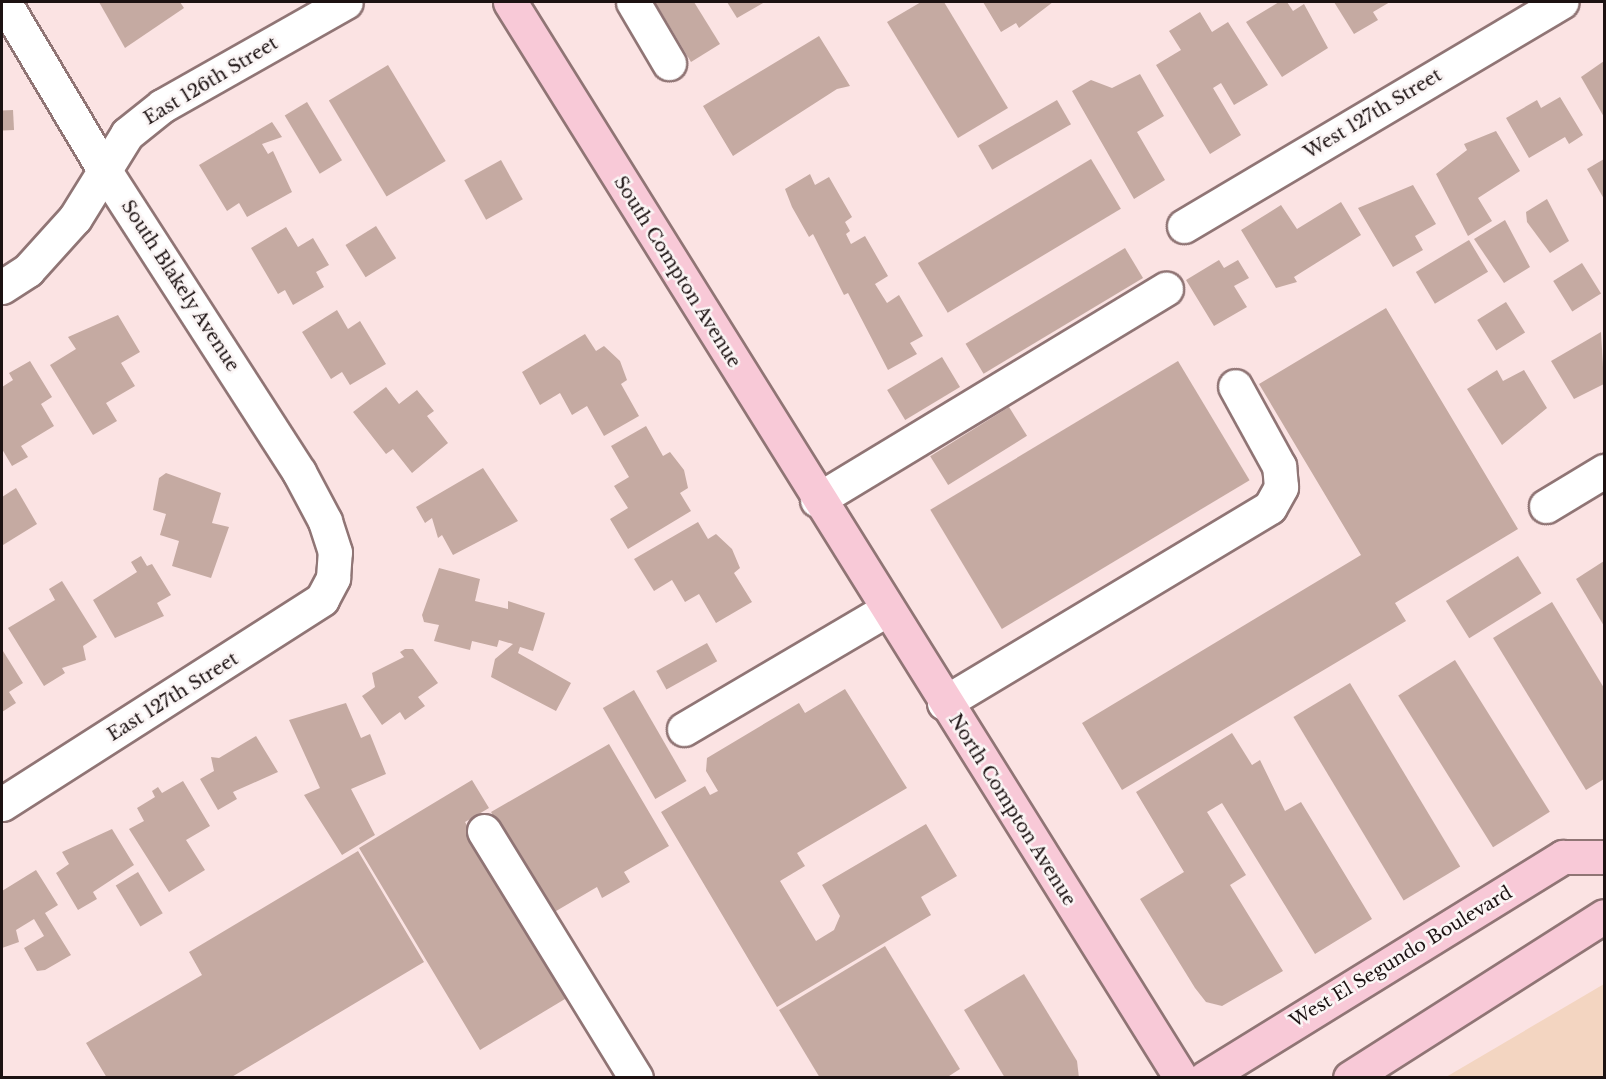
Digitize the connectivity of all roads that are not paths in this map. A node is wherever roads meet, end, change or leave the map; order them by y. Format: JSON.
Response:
{"nodes":[{"id":1,"x":4,"y":2,"type":"edge"},
{"id":2,"x":346,"y":2,"type":"edge"},
{"id":3,"x":510,"y":2,"type":"edge"},
{"id":4,"x":633,"y":2,"type":"edge"},
{"id":5,"x":1563,"y":2,"type":"edge"},
{"id":6,"x":669,"y":63,"type":"dead end"},
{"id":7,"x":103,"y":168,"type":"junction"},
{"id":8,"x":1184,"y":226,"type":"dead end"},
{"id":9,"x":2,"y":287,"type":"edge"},
{"id":10,"x":1166,"y":289,"type":"dead end"},
{"id":11,"x":1235,"y":386,"type":"dead end"},
{"id":12,"x":1605,"y":471,"type":"edge"},
{"id":13,"x":817,"y":500,"type":"junction"},
{"id":14,"x":1546,"y":506,"type":"dead end"},
{"id":15,"x":843,"y":542,"type":"joint"},
{"id":16,"x":333,"y":578,"type":"joint"},
{"id":17,"x":886,"y":610,"type":"junction"},
{"id":18,"x":944,"y":703,"type":"junction"},
{"id":19,"x":684,"y":729,"type":"dead end"},
{"id":20,"x":2,"y":804,"type":"edge"},
{"id":21,"x":484,"y":831,"type":"dead end"},
{"id":22,"x":1605,"y":857,"type":"edge"},
{"id":23,"x":1605,"y":916,"type":"edge"},
{"id":24,"x":636,"y":1077,"type":"edge"},
{"id":25,"x":1180,"y":1077,"type":"edge"},
{"id":26,"x":1205,"y":1077,"type":"edge"},
{"id":27,"x":1350,"y":1077,"type":"edge"}],
"edges":[{"from":1,"to":7,"type":"street","name":"South Blakely Avenue"},
{"from":2,"to":7,"type":"street","name":"East 126th Street"},
{"from":3,"to":13,"type":"main road","name":"South Compton Avenue"},
{"from":4,"to":6,"type":"street"},
{"from":5,"to":8,"type":"street","name":"West 127th Street"},
{"from":7,"to":9,"type":"street","name":"East 126th Street"},
{"from":7,"to":16,"type":"street","name":"South Blakely Avenue"},
{"from":10,"to":13,"type":"street"},
{"from":11,"to":18,"type":"street"},
{"from":12,"to":14,"type":"street"},
{"from":13,"to":15,"type":"main road","name":"South Compton Avenue"},
{"from":15,"to":17,"type":"main road","name":"North Compton Avenue"},
{"from":16,"to":20,"type":"street","name":"East 127th Street"},
{"from":17,"to":18,"type":"main road","name":"North Compton Avenue"},
{"from":17,"to":19,"type":"street"},
{"from":18,"to":25,"type":"main road","name":"North Compton Avenue"},
{"from":21,"to":24,"type":"street"},
{"from":22,"to":26,"type":"main road","name":"West El Segundo Boulevard"},
{"from":23,"to":27,"type":"main road"}]}
